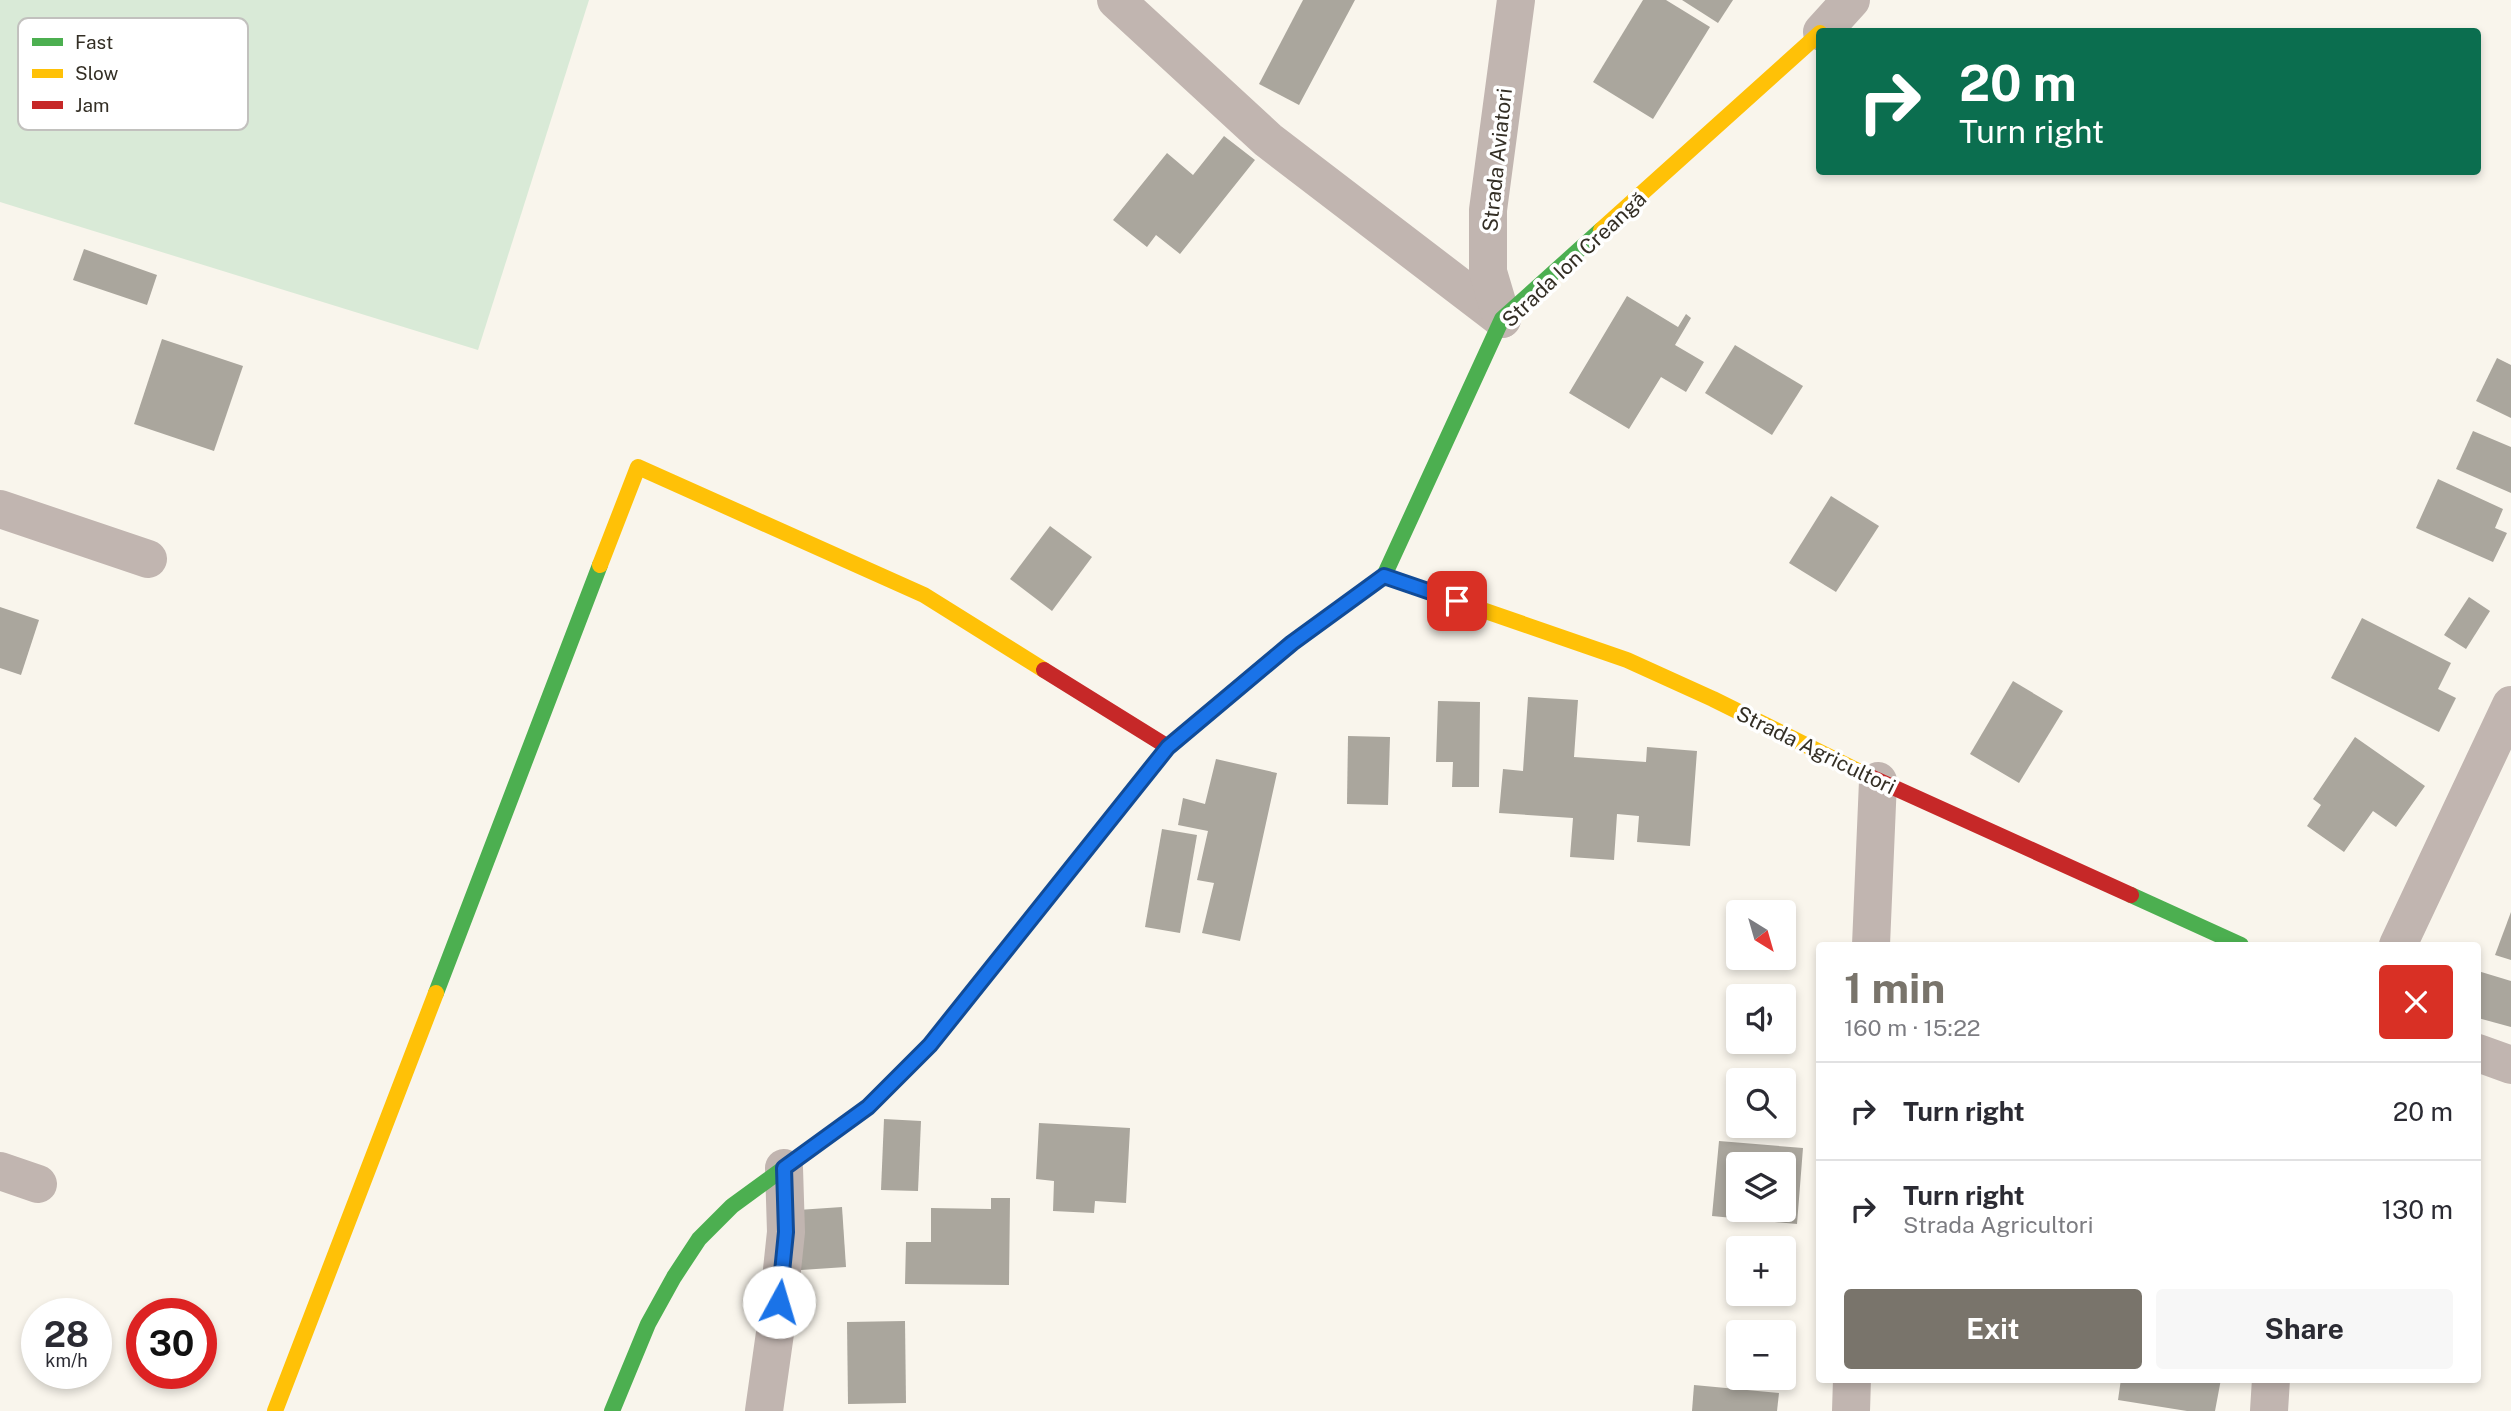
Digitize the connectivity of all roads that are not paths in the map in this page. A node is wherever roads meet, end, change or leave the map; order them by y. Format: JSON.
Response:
{"nodes":[{"id":1,"x":1116,"y":0,"type":"edge"},
{"id":2,"x":1516,"y":0,"type":"edge"},
{"id":3,"x":1851,"y":0,"type":"edge"},
{"id":4,"x":1825,"y":28,"type":"edge"},
{"id":5,"x":1816,"y":37,"type":"edge"},
{"id":6,"x":1502,"y":320,"type":"junction"},
{"id":7,"x":0,"y":509,"type":"edge"},
{"id":8,"x":148,"y":559,"type":"dead end"},
{"id":9,"x":1384,"y":576,"type":"junction"},
{"id":10,"x":2511,"y":705,"type":"edge"},
{"id":11,"x":1168,"y":747,"type":"junction"},
{"id":12,"x":1878,"y":781,"type":"junction"},
{"id":13,"x":1871,"y":942,"type":"edge"},
{"id":14,"x":2234,"y":942,"type":"edge"},
{"id":15,"x":2399,"y":942,"type":"edge"},
{"id":16,"x":2481,"y":1054,"type":"edge"},
{"id":17,"x":2511,"y":1065,"type":"edge"},
{"id":18,"x":784,"y":1168,"type":"junction"},
{"id":19,"x":0,"y":1171,"type":"edge"},
{"id":20,"x":38,"y":1184,"type":"dead end"},
{"id":21,"x":1852,"y":1383,"type":"edge"},
{"id":22,"x":2271,"y":1383,"type":"edge"},
{"id":23,"x":275,"y":1411,"type":"edge"},
{"id":24,"x":612,"y":1411,"type":"edge"},
{"id":25,"x":764,"y":1411,"type":"edge"},
{"id":26,"x":1851,"y":1411,"type":"edge"},
{"id":27,"x":2269,"y":1411,"type":"edge"}],
"edges":[{"from":1,"to":6,"type":"street"},
{"from":2,"to":6,"type":"street","name":"Strada Aviatori"},
{"from":3,"to":4,"type":"street","name":"Strada Ion Creangă"},
{"from":5,"to":6,"type":"street","name":"Strada Ion Creangă"},
{"from":6,"to":9,"type":"street","name":"Strada Ion Creangă"},
{"from":7,"to":8,"type":"street"},
{"from":9,"to":11,"type":"street"},
{"from":9,"to":12,"type":"street","name":"Strada Agricultori"},
{"from":10,"to":15,"type":"street"},
{"from":11,"to":18,"type":"street"},
{"from":11,"to":23,"type":"street"},
{"from":12,"to":13,"type":"street"},
{"from":12,"to":14,"type":"street","name":"Strada Agricultori"},
{"from":16,"to":17,"type":"street"},
{"from":18,"to":24,"type":"street"},
{"from":18,"to":25,"type":"street"},
{"from":19,"to":20,"type":"street"},
{"from":21,"to":26,"type":"street"},
{"from":22,"to":27,"type":"street"}]}
